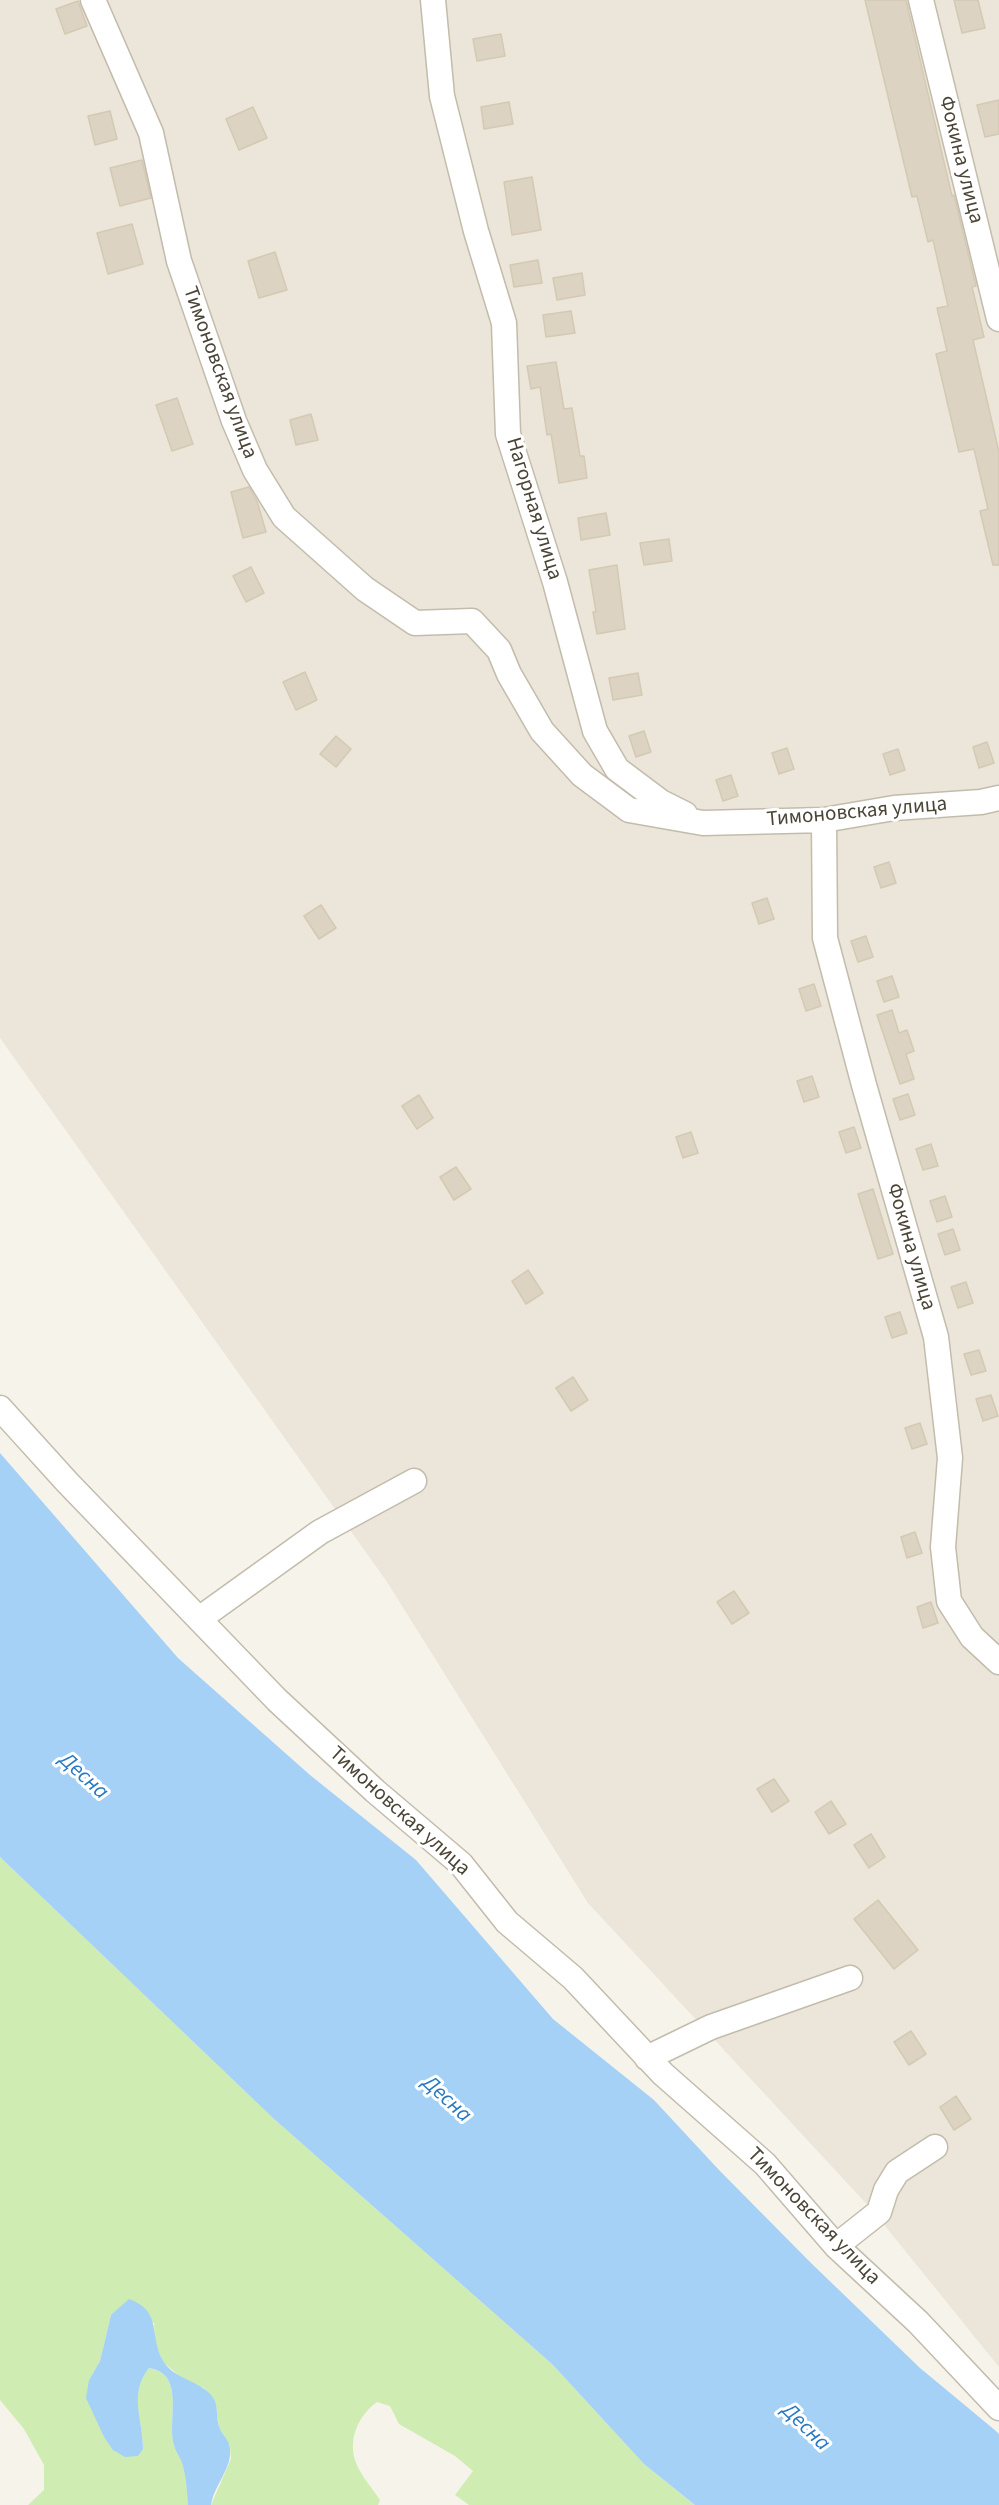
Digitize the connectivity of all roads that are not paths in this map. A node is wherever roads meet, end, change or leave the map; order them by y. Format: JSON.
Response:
{"nodes":[{"id":1,"x":93,"y":0,"type":"edge"},
{"id":2,"x":433,"y":0,"type":"edge"},
{"id":3,"x":921,"y":0,"type":"edge"},
{"id":4,"x":999,"y":319,"type":"edge"},
{"id":5,"x":999,"y":798,"type":"edge"},
{"id":6,"x":824,"y":820,"type":"junction"},
{"id":7,"x":703,"y":823,"type":"junction"},
{"id":8,"x":0,"y":1408,"type":"edge"},
{"id":9,"x":414,"y":1481,"type":"dead end"},
{"id":10,"x":199,"y":1619,"type":"junction"},
{"id":11,"x":999,"y":1662,"type":"edge"},
{"id":12,"x":850,"y":1978,"type":"dead end"},
{"id":13,"x":647,"y":2058,"type":"junction"},
{"id":14,"x":935,"y":2147,"type":"dead end"},
{"id":15,"x":836,"y":2246,"type":"junction"},
{"id":16,"x":999,"y":2408,"type":"edge"}],
"edges":[{"from":1,"to":7,"type":"street","name":"Тимоновская улица"},
{"from":2,"to":7,"type":"street","name":"Нагорная улица"},
{"from":3,"to":4,"type":"street","name":"Фокина улица"},
{"from":5,"to":6,"type":"street","name":"Тимоновская улица"},
{"from":6,"to":7,"type":"street","name":"Тимоновская улица"},
{"from":6,"to":11,"type":"street","name":"Фокина улица"},
{"from":8,"to":10,"type":"street","name":"Тимоновская улица"},
{"from":9,"to":10,"type":"street"},
{"from":10,"to":13,"type":"street","name":"Тимоновская улица"},
{"from":12,"to":13,"type":"street"},
{"from":13,"to":15,"type":"street","name":"Тимоновская улица"},
{"from":14,"to":15,"type":"street"},
{"from":15,"to":16,"type":"street","name":"Тимоновская улица"}]}
